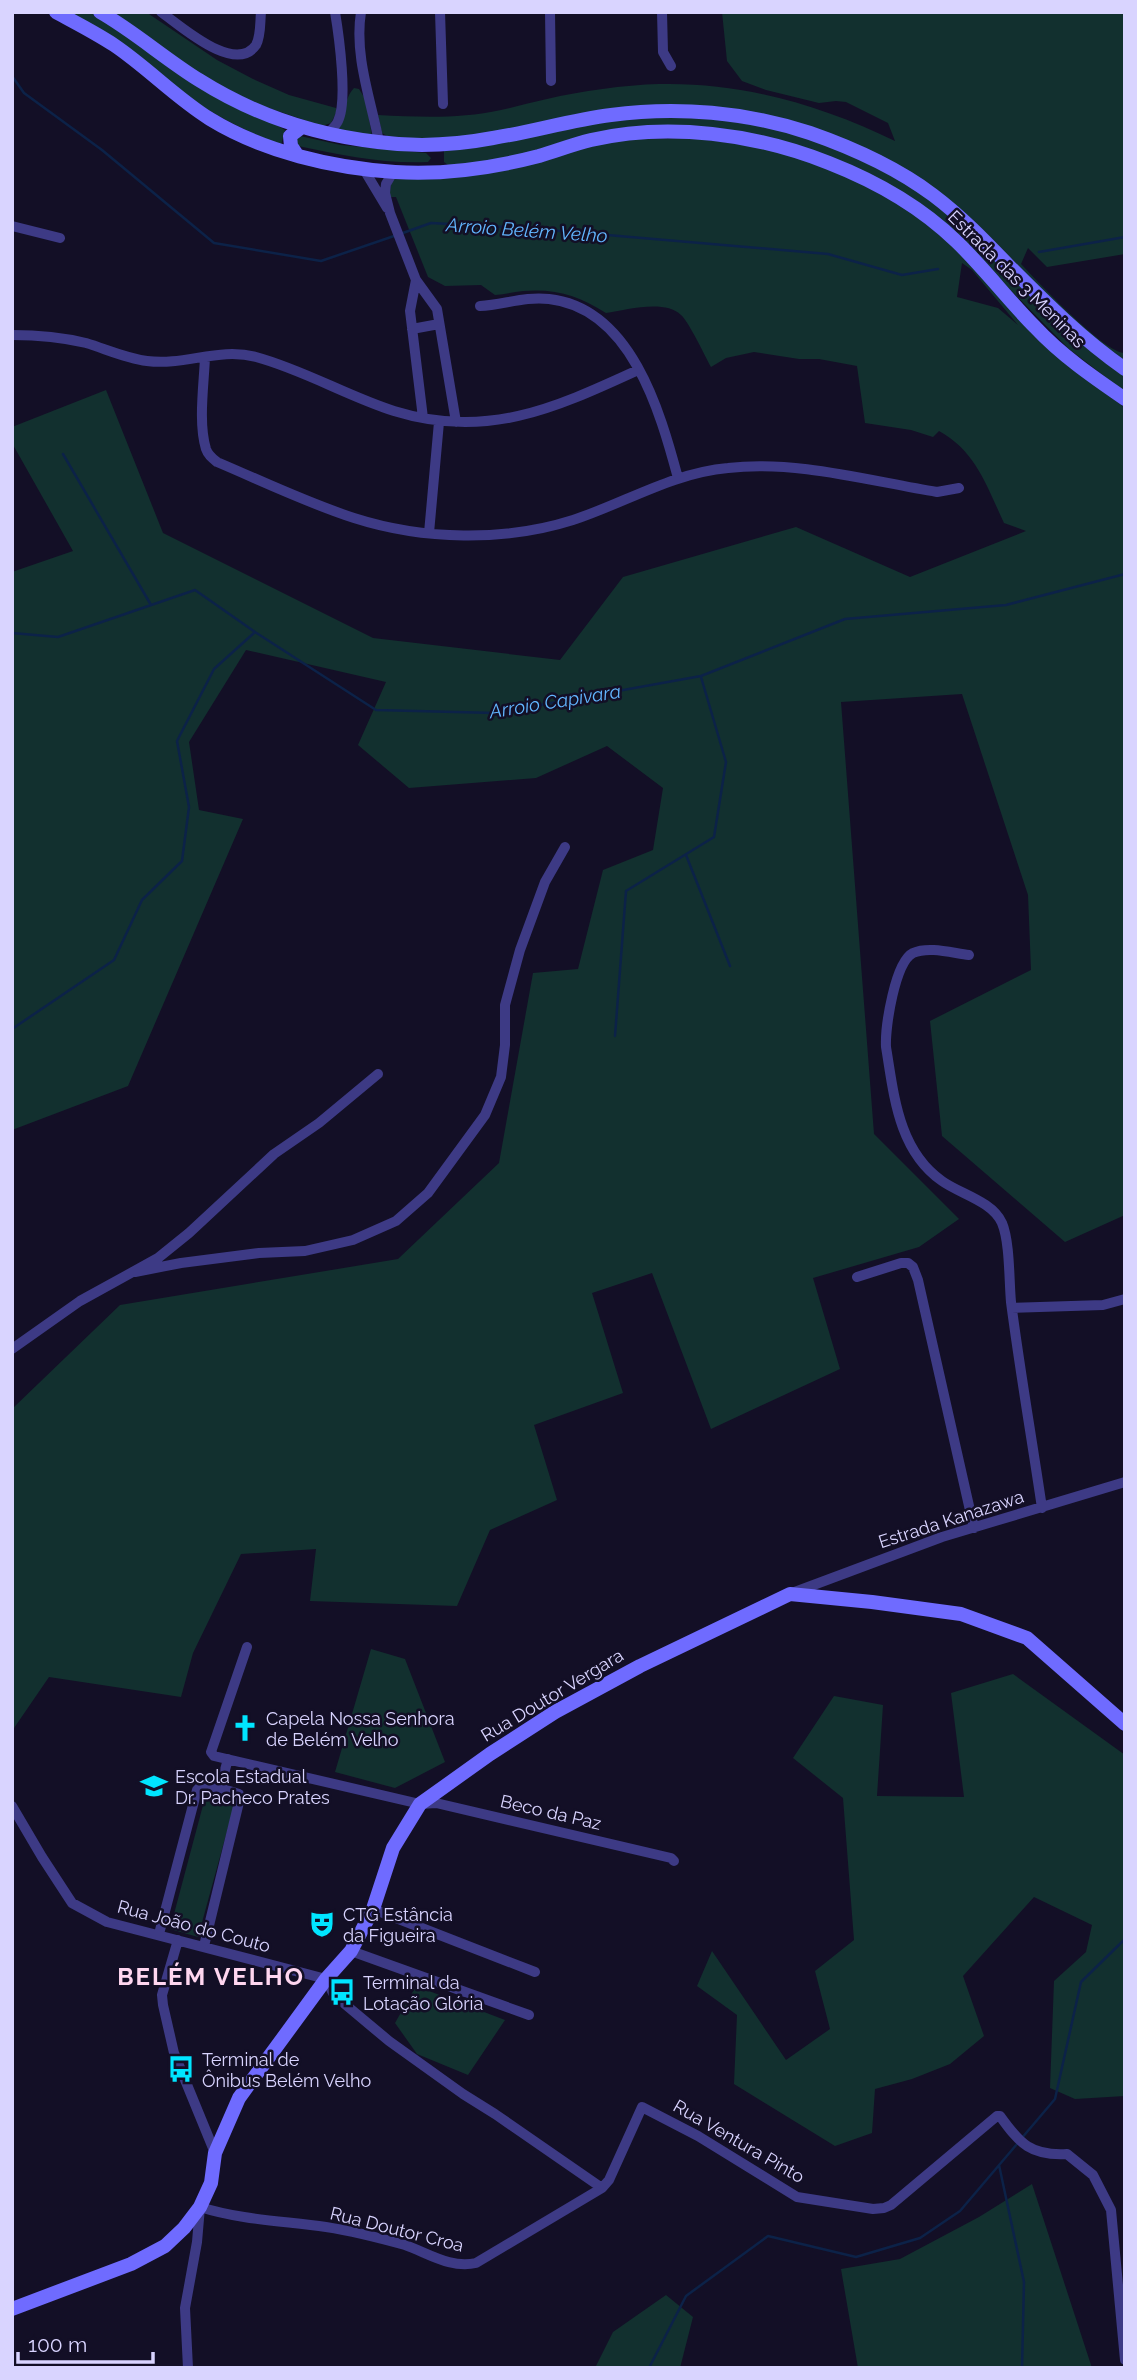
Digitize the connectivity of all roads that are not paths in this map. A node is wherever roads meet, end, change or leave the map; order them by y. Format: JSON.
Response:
{"nodes":[{"id":1,"x":56,"y":12,"type":"edge"},
{"id":2,"x":100,"y":12,"type":"edge"},
{"id":3,"x":161,"y":12,"type":"edge"},
{"id":4,"x":261,"y":12,"type":"edge"},
{"id":5,"x":335,"y":12,"type":"edge"},
{"id":6,"x":361,"y":12,"type":"edge"},
{"id":7,"x":440,"y":12,"type":"edge"},
{"id":8,"x":550,"y":12,"type":"edge"},
{"id":9,"x":662,"y":12,"type":"edge"},
{"id":10,"x":671,"y":66,"type":"dead end"},
{"id":11,"x":365,"y":80,"type":"junction"},
{"id":12,"x":551,"y":81,"type":"dead end"},
{"id":13,"x":342,"y":82,"type":"junction"},
{"id":14,"x":443,"y":104,"type":"dead end"},
{"id":15,"x":303,"y":127,"type":"junction"},
{"id":16,"x":327,"y":134,"type":"junction"},
{"id":17,"x":379,"y":142,"type":"junction"},
{"id":18,"x":430,"y":144,"type":"junction"},
{"id":19,"x":297,"y":155,"type":"junction"},
{"id":20,"x":363,"y":168,"type":"junction"},
{"id":21,"x":393,"y":172,"type":"junction"},
{"id":22,"x":421,"y":173,"type":"junction"},
{"id":23,"x":390,"y":213,"type":"junction"},
{"id":24,"x":12,"y":226,"type":"edge"},
{"id":25,"x":60,"y":238,"type":"dead end"},
{"id":26,"x":416,"y":280,"type":"junction"},
{"id":27,"x":480,"y":306,"type":"dead end"},
{"id":28,"x":439,"y":324,"type":"junction"},
{"id":29,"x":412,"y":329,"type":"junction"},
{"id":30,"x":12,"y":335,"type":"edge"},
{"id":31,"x":205,"y":357,"type":"junction"},
{"id":32,"x":1125,"y":369,"type":"edge"},
{"id":33,"x":638,"y":370,"type":"junction"},
{"id":34,"x":1125,"y":399,"type":"edge"},
{"id":35,"x":423,"y":418,"type":"junction"},
{"id":36,"x":439,"y":422,"type":"junction"},
{"id":37,"x":456,"y":422,"type":"junction"},
{"id":38,"x":678,"y":478,"type":"junction"},
{"id":39,"x":959,"y":488,"type":"dead end"},
{"id":40,"x":429,"y":533,"type":"junction"},
{"id":41,"x":565,"y":847,"type":"dead end"},
{"id":42,"x":969,"y":955,"type":"dead end"},
{"id":43,"x":378,"y":1074,"type":"dead end"},
{"id":44,"x":135,"y":1272,"type":"junction"},
{"id":45,"x":857,"y":1277,"type":"dead end"},
{"id":46,"x":1125,"y":1299,"type":"edge"},
{"id":47,"x":1012,"y":1308,"type":"junction"},
{"id":48,"x":12,"y":1349,"type":"edge"},
{"id":49,"x":1125,"y":1482,"type":"edge"},
{"id":50,"x":1042,"y":1508,"type":"junction"},
{"id":51,"x":974,"y":1528,"type":"junction"},
{"id":52,"x":789,"y":1594,"type":"junction"},
{"id":53,"x":247,"y":1647,"type":"dead end"},
{"id":54,"x":1125,"y":1724,"type":"edge"},
{"id":55,"x":228,"y":1759,"type":"junction"},
{"id":56,"x":220,"y":1788,"type":"junction"},
{"id":57,"x":419,"y":1804,"type":"junction"},
{"id":58,"x":12,"y":1807,"type":"edge"},
{"id":59,"x":674,"y":1861,"type":"dead end"},
{"id":60,"x":373,"y":1909,"type":"junction"},
{"id":61,"x":159,"y":1934,"type":"junction"},
{"id":62,"x":178,"y":1940,"type":"junction"},
{"id":63,"x":204,"y":1947,"type":"junction"},
{"id":64,"x":351,"y":1951,"type":"junction"},
{"id":65,"x":535,"y":1972,"type":"dead end"},
{"id":66,"x":326,"y":1979,"type":"junction"},
{"id":67,"x":529,"y":2015,"type":"dead end"},
{"id":68,"x":642,"y":2107,"type":"joint"},
{"id":69,"x":215,"y":2153,"type":"junction"},
{"id":70,"x":602,"y":2188,"type":"junction"},
{"id":71,"x":200,"y":2207,"type":"junction"},
{"id":72,"x":12,"y":2309,"type":"edge"},
{"id":73,"x":1125,"y":2360,"type":"edge"},
{"id":74,"x":188,"y":2368,"type":"edge"}],
"edges":[{"from":1,"to":19,"type":"main road","name":"Estrada das 3 Meninas"},
{"from":2,"to":15,"type":"main road","name":"Estrada das 3 Meninas"},
{"from":3,"to":4,"type":"street"},
{"from":5,"to":13,"type":"street"},
{"from":6,"to":11,"type":"street"},
{"from":7,"to":14,"type":"street"},
{"from":8,"to":12,"type":"street"},
{"from":9,"to":10,"type":"street"},
{"from":11,"to":13,"type":"street"},
{"from":11,"to":17,"type":"street"},
{"from":13,"to":16,"type":"street"},
{"from":15,"to":16,"type":"main road","name":"Estrada das 3 Meninas"},
{"from":15,"to":19,"type":"main road"},
{"from":16,"to":17,"type":"main road","name":"Estrada das 3 Meninas"},
{"from":17,"to":18,"type":"main road","name":"Estrada das 3 Meninas"},
{"from":18,"to":22,"type":"main road"},
{"from":18,"to":32,"type":"main road","name":"Estrada das 3 Meninas"},
{"from":19,"to":20,"type":"main road","name":"Estrada das 3 Meninas"},
{"from":20,"to":21,"type":"main road","name":"Estrada das 3 Meninas"},
{"from":20,"to":23,"type":"street"},
{"from":21,"to":22,"type":"main road","name":"Estrada das 3 Meninas"},
{"from":21,"to":23,"type":"street"},
{"from":22,"to":34,"type":"main road","name":"Estrada das 3 Meninas"},
{"from":23,"to":26,"type":"street"},
{"from":24,"to":25,"type":"street"},
{"from":26,"to":28,"type":"street"},
{"from":26,"to":29,"type":"street"},
{"from":27,"to":33,"type":"street"},
{"from":28,"to":29,"type":"street"},
{"from":28,"to":37,"type":"street"},
{"from":29,"to":35,"type":"street"},
{"from":30,"to":31,"type":"street"},
{"from":31,"to":35,"type":"street"},
{"from":31,"to":40,"type":"street"},
{"from":33,"to":37,"type":"street"},
{"from":33,"to":38,"type":"street"},
{"from":35,"to":36,"type":"street"},
{"from":36,"to":37,"type":"street"},
{"from":36,"to":40,"type":"street"},
{"from":38,"to":39,"type":"street"},
{"from":38,"to":40,"type":"street"},
{"from":41,"to":44,"type":"street"},
{"from":42,"to":47,"type":"street"},
{"from":43,"to":44,"type":"street"},
{"from":44,"to":48,"type":"street"},
{"from":45,"to":51,"type":"street"},
{"from":46,"to":47,"type":"street"},
{"from":47,"to":50,"type":"street"},
{"from":49,"to":50,"type":"street","name":"Estrada Kanazawa"},
{"from":50,"to":51,"type":"street","name":"Estrada Kanazawa"},
{"from":51,"to":52,"type":"street","name":"Estrada Kanazawa"},
{"from":52,"to":54,"type":"main road"},
{"from":52,"to":57,"type":"main road","name":"Rua Doutor Vergara"},
{"from":53,"to":55,"type":"street"},
{"from":55,"to":56,"type":"street"},
{"from":55,"to":57,"type":"street","name":"Beco da Paz"},
{"from":56,"to":61,"type":"street"},
{"from":56,"to":63,"type":"street"},
{"from":57,"to":59,"type":"street","name":"Beco da Paz"},
{"from":57,"to":60,"type":"main road","name":"Rua Doutor Vergara"},
{"from":58,"to":61,"type":"street","name":"Rua João do Couto"},
{"from":60,"to":64,"type":"main road","name":"Rua Doutor Vergara"},
{"from":60,"to":65,"type":"street"},
{"from":61,"to":62,"type":"street","name":"Rua João do Couto"},
{"from":62,"to":63,"type":"street","name":"Rua João do Couto"},
{"from":62,"to":69,"type":"street"},
{"from":63,"to":66,"type":"street","name":"Rua João do Couto"},
{"from":64,"to":66,"type":"main road","name":"Rua Doutor Vergara"},
{"from":64,"to":67,"type":"street"},
{"from":66,"to":69,"type":"main road","name":"Rua Doutor Vergara"},
{"from":66,"to":70,"type":"street"},
{"from":68,"to":70,"type":"street","name":"Rua Doutor Croa"},
{"from":68,"to":73,"type":"street","name":"Rua Ventura Pinto"},
{"from":69,"to":71,"type":"main road","name":"Rua Doutor Vergara"},
{"from":70,"to":71,"type":"street","name":"Rua Doutor Croa"},
{"from":71,"to":72,"type":"main road","name":"Rua Doutor Vergara"},
{"from":71,"to":74,"type":"street"}]}
